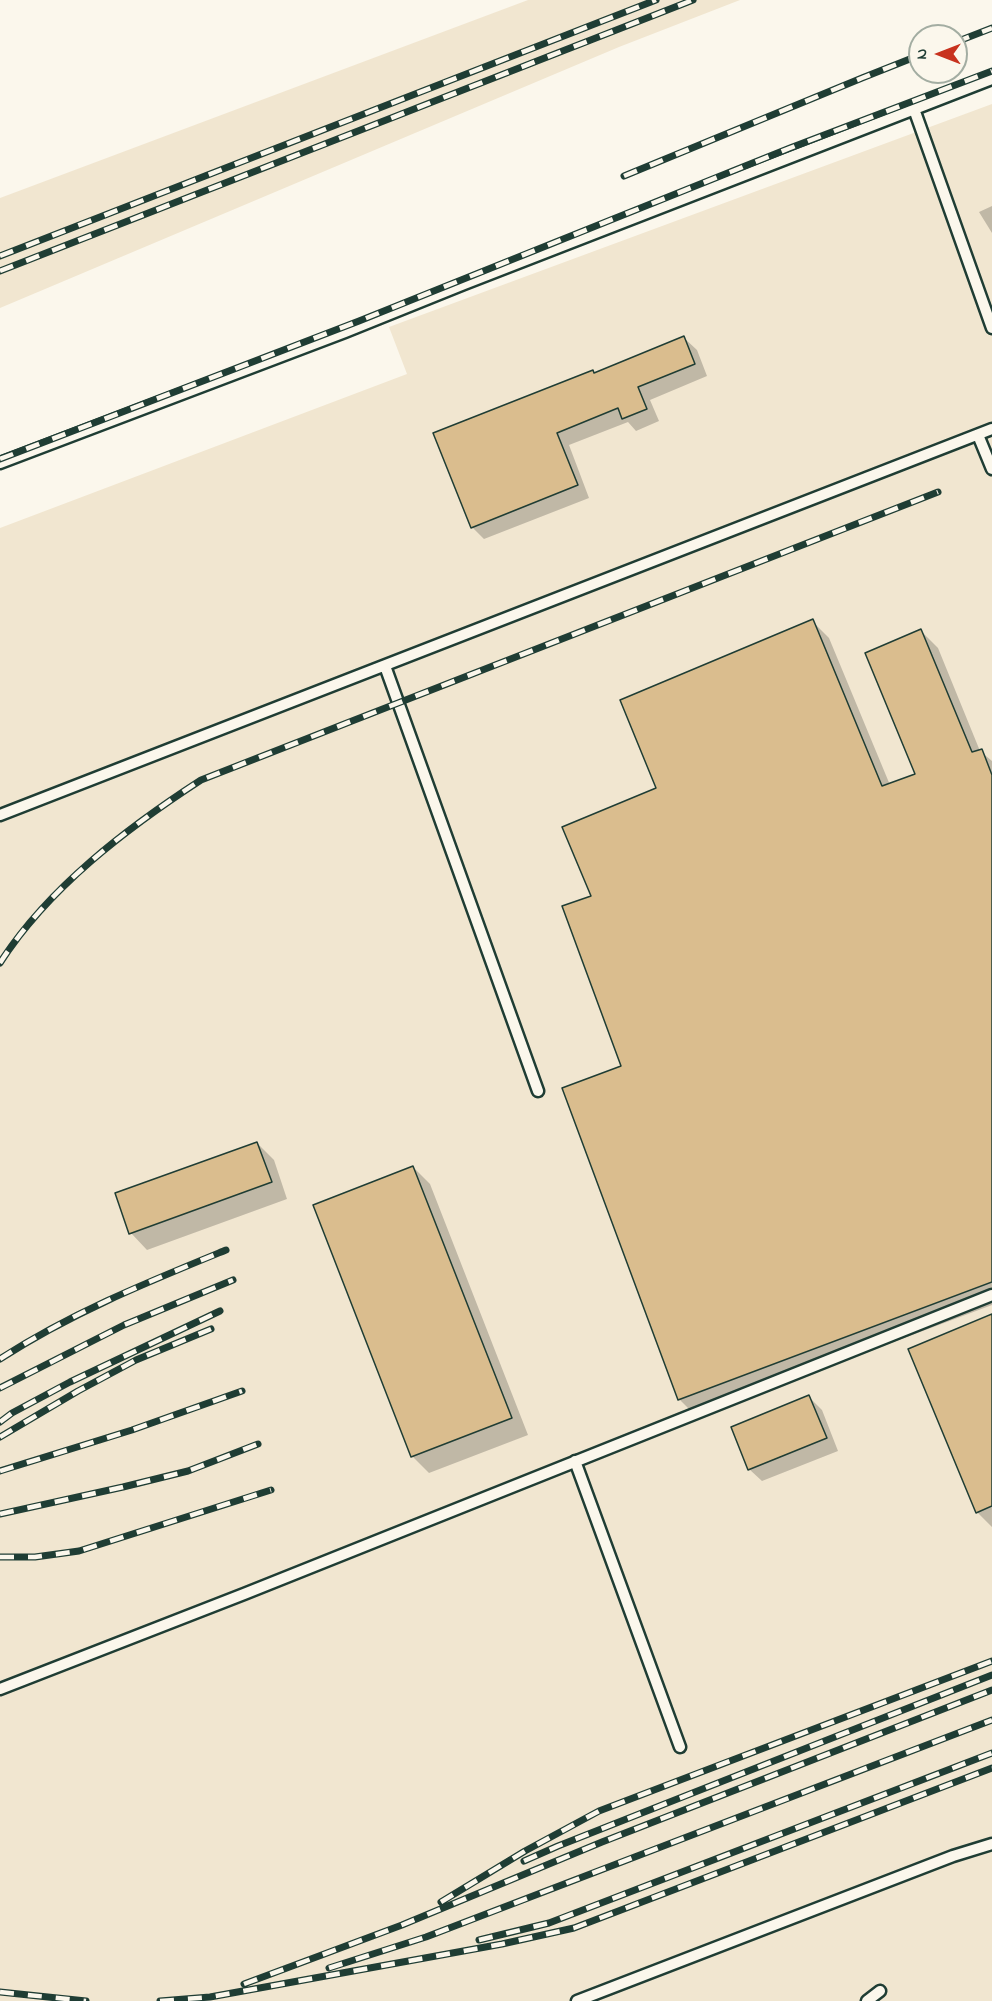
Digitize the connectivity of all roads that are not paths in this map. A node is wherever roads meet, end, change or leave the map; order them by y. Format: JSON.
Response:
{"nodes":[{"id":1,"x":992,"y":79,"type":"edge"},
{"id":2,"x":914,"y":109,"type":"junction"},
{"id":3,"x":992,"y":328,"type":"edge"},
{"id":4,"x":992,"y":429,"type":"edge"},
{"id":5,"x":978,"y":435,"type":"junction"},
{"id":6,"x":0,"y":463,"type":"edge"},
{"id":7,"x":992,"y":469,"type":"edge"},
{"id":8,"x":385,"y":666,"type":"junction"},
{"id":9,"x":0,"y":815,"type":"edge"},
{"id":10,"x":538,"y":1091,"type":"dead end"},
{"id":11,"x":992,"y":1295,"type":"edge"},
{"id":12,"x":575,"y":1461,"type":"junction"},
{"id":13,"x":0,"y":1689,"type":"edge"},
{"id":14,"x":680,"y":1747,"type":"dead end"},
{"id":15,"x":992,"y":1844,"type":"edge"},
{"id":16,"x":880,"y":1991,"type":"dead end"},
{"id":17,"x":577,"y":2001,"type":"edge"},
{"id":18,"x":867,"y":2001,"type":"edge"}],
"edges":[{"from":1,"to":2,"type":"lane"},
{"from":2,"to":3,"type":"lane"},
{"from":2,"to":6,"type":"lane"},
{"from":4,"to":5,"type":"lane"},
{"from":5,"to":7,"type":"lane"},
{"from":5,"to":8,"type":"lane"},
{"from":8,"to":9,"type":"lane"},
{"from":8,"to":10,"type":"lane"},
{"from":11,"to":12,"type":"lane"},
{"from":12,"to":13,"type":"lane"},
{"from":12,"to":14,"type":"lane"},
{"from":15,"to":17,"type":"lane"},
{"from":16,"to":18,"type":"lane"}]}
